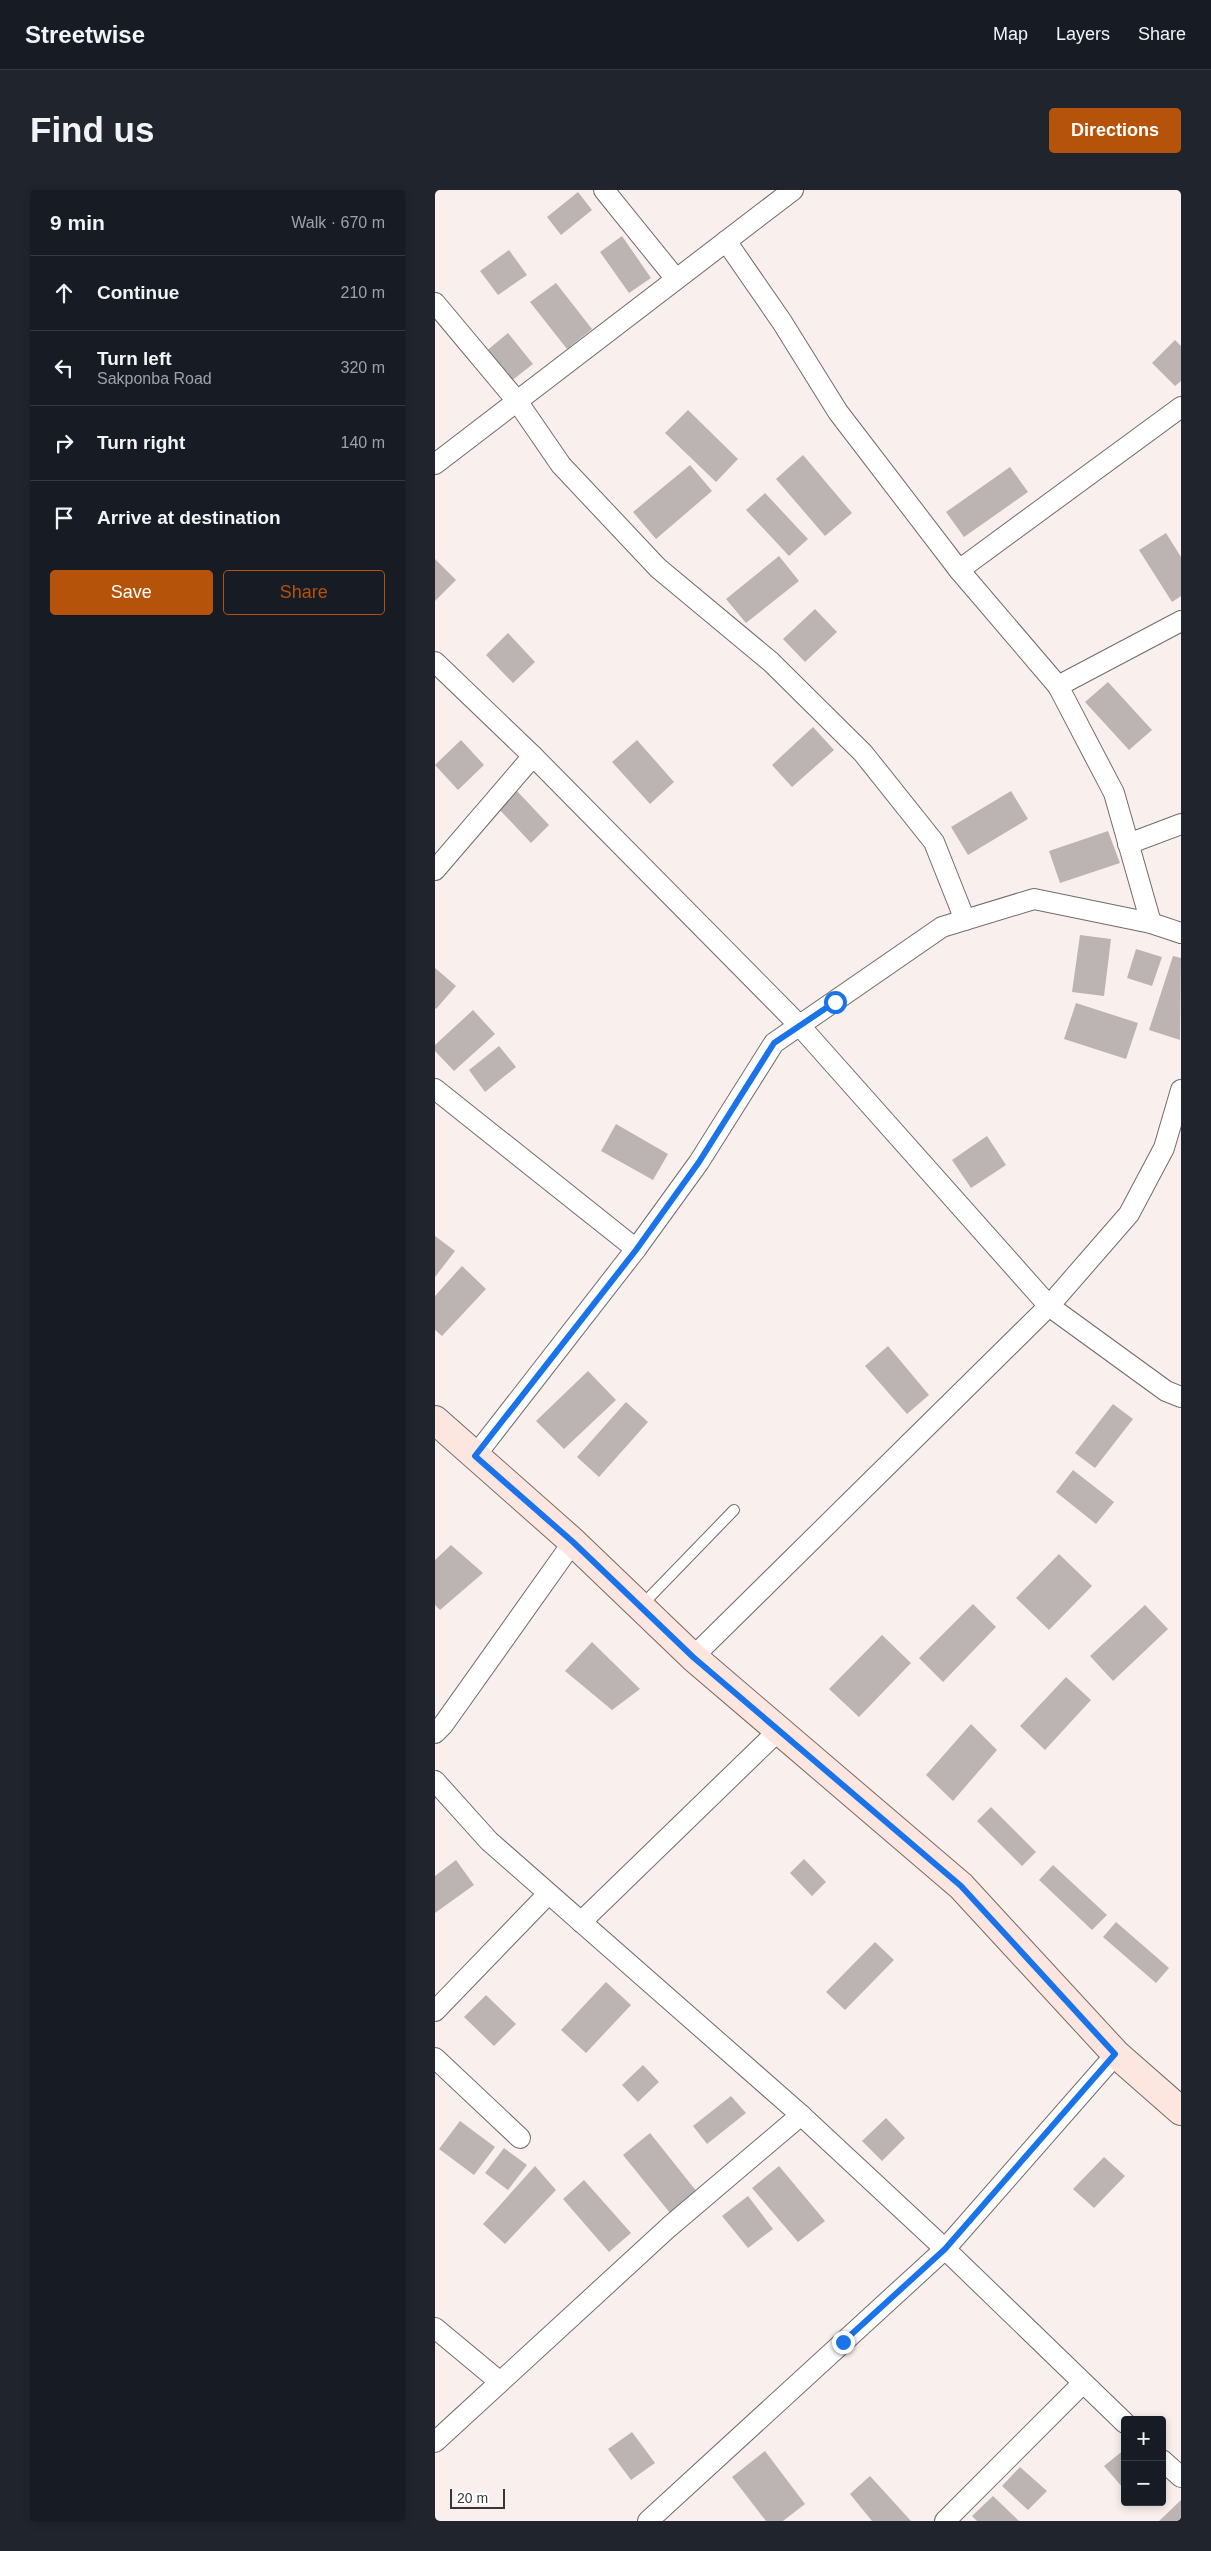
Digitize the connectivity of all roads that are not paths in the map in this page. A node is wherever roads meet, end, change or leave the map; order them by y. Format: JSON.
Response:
{"nodes":[{"id":1,"x":604,"y":190,"type":"edge"},
{"id":2,"x":793,"y":190,"type":"edge"},
{"id":3,"x":726,"y":241,"type":"junction"},
{"id":4,"x":676,"y":279,"type":"junction"},
{"id":5,"x":435,"y":303,"type":"edge"},
{"id":6,"x":517,"y":401,"type":"junction"},
{"id":7,"x":1181,"y":407,"type":"edge"},
{"id":8,"x":435,"y":464,"type":"edge"},
{"id":9,"x":959,"y":570,"type":"junction"},
{"id":10,"x":1181,"y":621,"type":"edge"},
{"id":11,"x":435,"y":662,"type":"edge"},
{"id":12,"x":1058,"y":686,"type":"junction"},
{"id":13,"x":533,"y":756,"type":"junction"},
{"id":14,"x":1181,"y":824,"type":"edge"},
{"id":15,"x":1128,"y":844,"type":"junction"},
{"id":16,"x":435,"y":870,"type":"edge"},
{"id":17,"x":965,"y":920,"type":"junction"},
{"id":18,"x":1151,"y":923,"type":"junction"},
{"id":19,"x":1181,"y":933,"type":"edge"},
{"id":20,"x":800,"y":1026,"type":"junction"},
{"id":21,"x":435,"y":1090,"type":"edge"},
{"id":22,"x":1181,"y":1090,"type":"edge"},
{"id":23,"x":636,"y":1250,"type":"junction"},
{"id":24,"x":1049,"y":1306,"type":"junction"},
{"id":25,"x":1181,"y":1397,"type":"edge"},
{"id":26,"x":438,"y":1428,"type":"edge"},
{"id":27,"x":475,"y":1456,"type":"junction"},
{"id":28,"x":734,"y":1510,"type":"dead end"},
{"id":29,"x":573,"y":1542,"type":"junction"},
{"id":30,"x":640,"y":1607,"type":"junction"},
{"id":31,"x":693,"y":1657,"type":"junction"},
{"id":32,"x":779,"y":1731,"type":"junction"},
{"id":33,"x":435,"y":1733,"type":"edge"},
{"id":34,"x":435,"y":1780,"type":"edge"},
{"id":35,"x":548,"y":1894,"type":"junction"},
{"id":36,"x":581,"y":1922,"type":"junction"},
{"id":37,"x":435,"y":2011,"type":"edge"},
{"id":38,"x":1115,"y":2054,"type":"junction"},
{"id":39,"x":435,"y":2058,"type":"edge"},
{"id":40,"x":1177,"y":2101,"type":"edge"},
{"id":41,"x":801,"y":2114,"type":"junction"},
{"id":42,"x":520,"y":2138,"type":"dead end"},
{"id":43,"x":945,"y":2249,"type":"junction"},
{"id":44,"x":435,"y":2328,"type":"edge"},
{"id":45,"x":500,"y":2382,"type":"junction"},
{"id":46,"x":1083,"y":2383,"type":"junction"},
{"id":47,"x":1121,"y":2419,"type":"edge"},
{"id":48,"x":435,"y":2442,"type":"edge"},
{"id":49,"x":1163,"y":2461,"type":"edge"},
{"id":50,"x":1181,"y":2477,"type":"edge"},
{"id":51,"x":648,"y":2521,"type":"edge"},
{"id":52,"x":945,"y":2521,"type":"edge"}],
"edges":[{"from":1,"to":4,"type":"street"},
{"from":2,"to":3,"type":"street"},
{"from":3,"to":4,"type":"street"},
{"from":3,"to":9,"type":"street"},
{"from":4,"to":6,"type":"street"},
{"from":5,"to":6,"type":"street"},
{"from":6,"to":8,"type":"street"},
{"from":6,"to":17,"type":"street"},
{"from":7,"to":9,"type":"street"},
{"from":9,"to":12,"type":"street"},
{"from":10,"to":12,"type":"street"},
{"from":11,"to":13,"type":"street"},
{"from":12,"to":15,"type":"street"},
{"from":13,"to":16,"type":"street"},
{"from":13,"to":20,"type":"street"},
{"from":14,"to":15,"type":"street"},
{"from":15,"to":18,"type":"street"},
{"from":17,"to":18,"type":"street"},
{"from":17,"to":20,"type":"street"},
{"from":18,"to":19,"type":"street"},
{"from":20,"to":23,"type":"street"},
{"from":20,"to":24,"type":"street"},
{"from":21,"to":23,"type":"street"},
{"from":22,"to":24,"type":"street"},
{"from":23,"to":27,"type":"street"},
{"from":24,"to":25,"type":"street"},
{"from":24,"to":31,"type":"street"},
{"from":26,"to":27,"type":"main road"},
{"from":27,"to":29,"type":"main road"},
{"from":28,"to":30,"type":"lane"},
{"from":29,"to":30,"type":"main road"},
{"from":29,"to":33,"type":"street"},
{"from":30,"to":31,"type":"main road"},
{"from":31,"to":32,"type":"main road"},
{"from":32,"to":36,"type":"street"},
{"from":32,"to":38,"type":"main road"},
{"from":34,"to":35,"type":"street"},
{"from":35,"to":36,"type":"street"},
{"from":35,"to":37,"type":"street"},
{"from":36,"to":41,"type":"street"},
{"from":38,"to":40,"type":"main road"},
{"from":38,"to":43,"type":"street"},
{"from":39,"to":42,"type":"street"},
{"from":41,"to":43,"type":"street"},
{"from":41,"to":45,"type":"street"},
{"from":43,"to":46,"type":"street"},
{"from":43,"to":51,"type":"street"},
{"from":44,"to":45,"type":"street"},
{"from":45,"to":48,"type":"street"},
{"from":46,"to":47,"type":"street"},
{"from":46,"to":52,"type":"street"},
{"from":49,"to":50,"type":"street"}]}
